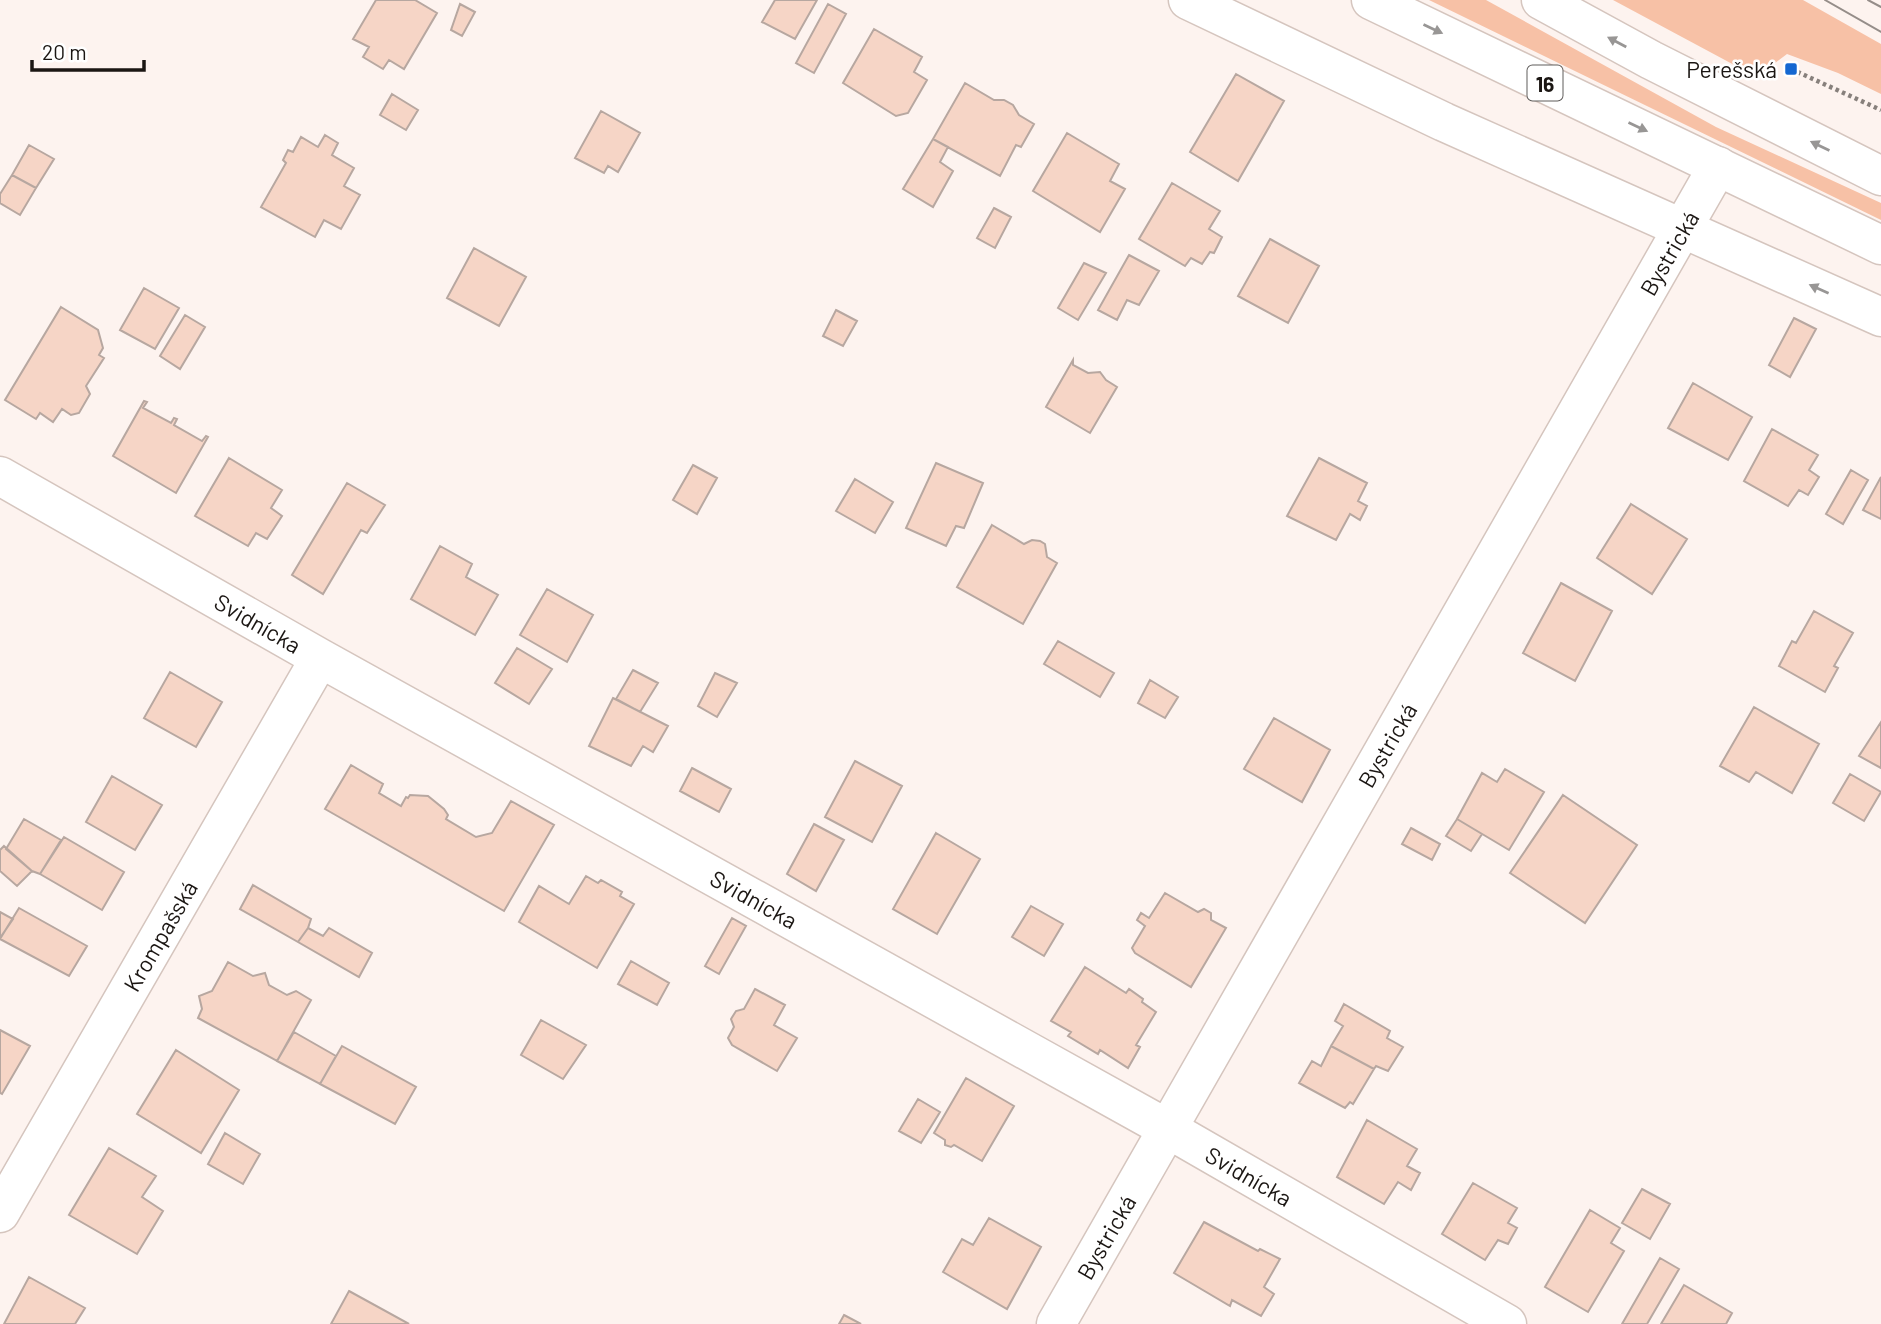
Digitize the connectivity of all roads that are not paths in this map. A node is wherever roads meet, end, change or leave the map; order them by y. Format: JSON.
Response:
{"nodes":[{"id":1,"x":1188,"y":0,"type":"edge"},
{"id":2,"x":1371,"y":0,"type":"edge"},
{"id":3,"x":1541,"y":0,"type":"edge"},
{"id":4,"x":1718,"y":166,"type":"junction"},
{"id":5,"x":1881,"y":176,"type":"edge"},
{"id":6,"x":1684,"y":227,"type":"junction"},
{"id":7,"x":1881,"y":245,"type":"edge"},
{"id":8,"x":1881,"y":317,"type":"edge"},
{"id":9,"x":0,"y":476,"type":"edge"},
{"id":10,"x":320,"y":658,"type":"junction"},
{"id":11,"x":1168,"y":1129,"type":"junction"},
{"id":12,"x":0,"y":1213,"type":"edge"},
{"id":13,"x":1056,"y":1324,"type":"edge"},
{"id":14,"x":1507,"y":1324,"type":"edge"}],
"edges":[{"from":1,"to":6,"type":"main road"},
{"from":2,"to":4,"type":"main road","number":"16","one_way":true},
{"from":5,"to":3,"type":"main road","one_way":true},
{"from":4,"to":6,"type":"main road","name":"Bystrická"},
{"from":4,"to":7,"type":"main road","number":"16"},
{"from":8,"to":6,"type":"main road","one_way":true},
{"from":6,"to":11,"type":"main road","name":"Bystrická"},
{"from":9,"to":10,"type":"main road","name":"Svidnícka"},
{"from":10,"to":11,"type":"main road","name":"Svidnícka"},
{"from":10,"to":12,"type":"main road","name":"Krompašská"},
{"from":11,"to":13,"type":"main road","name":"Bystrická"},
{"from":11,"to":14,"type":"main road","name":"Svidnícka"}]}
